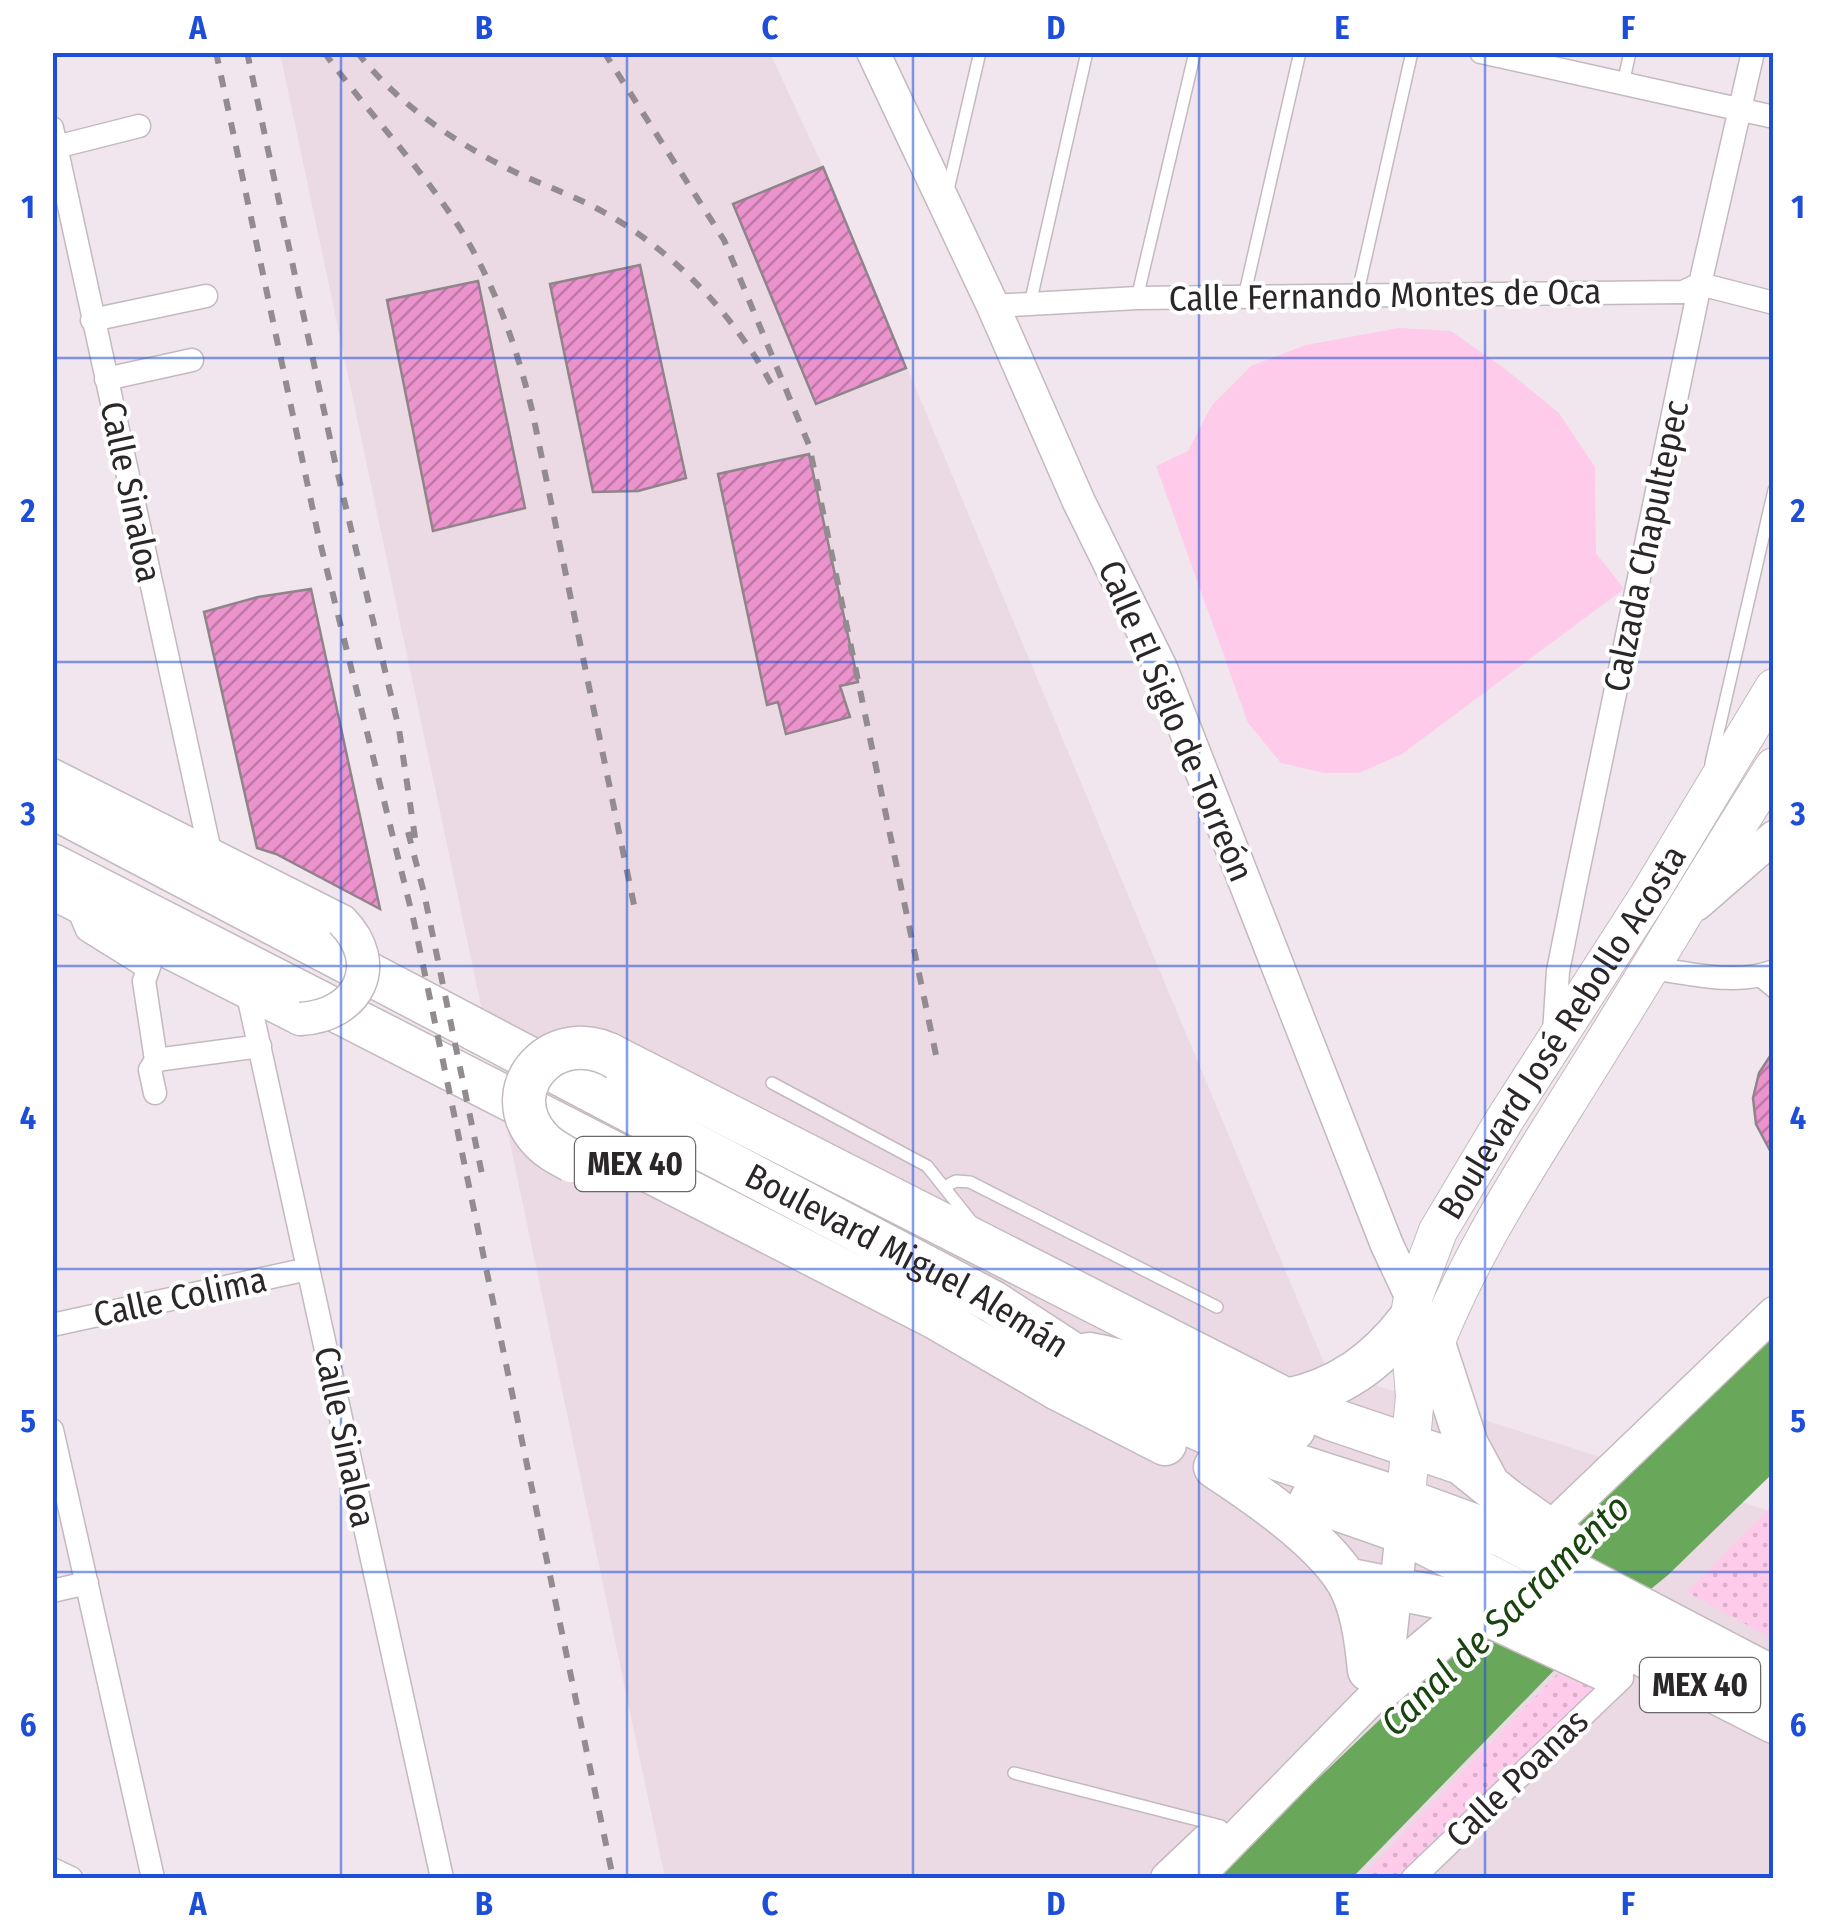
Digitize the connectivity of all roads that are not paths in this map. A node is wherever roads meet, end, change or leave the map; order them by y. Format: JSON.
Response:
{"nodes":[{"id":1,"x":873,"y":52,"type":"edge"},
{"id":2,"x":980,"y":52,"type":"edge"},
{"id":3,"x":1087,"y":52,"type":"edge"},
{"id":4,"x":1195,"y":52,"type":"edge"},
{"id":5,"x":1300,"y":52,"type":"edge"},
{"id":6,"x":1412,"y":52,"type":"edge"},
{"id":7,"x":1481,"y":52,"type":"edge"},
{"id":8,"x":1630,"y":52,"type":"edge"},
{"id":9,"x":1753,"y":52,"type":"edge"},
{"id":10,"x":1529,"y":58,"type":"edge"},
{"id":11,"x":1623,"y":84,"type":"junction"},
{"id":12,"x":1740,"y":110,"type":"junction"},
{"id":13,"x":1774,"y":117,"type":"edge"},
{"id":14,"x":139,"y":126,"type":"dead end"},
{"id":15,"x":54,"y":141,"type":"edge"},
{"id":16,"x":944,"y":208,"type":"junction"},
{"id":17,"x":62,"y":229,"type":"edge"},
{"id":18,"x":1700,"y":284,"type":"junction"},
{"id":19,"x":206,"y":296,"type":"dead end"},
{"id":20,"x":1244,"y":296,"type":"junction"},
{"id":21,"x":1357,"y":296,"type":"junction"},
{"id":22,"x":1137,"y":298,"type":"junction"},
{"id":23,"x":1030,"y":304,"type":"junction"},
{"id":24,"x":1774,"y":304,"type":"edge"},
{"id":25,"x":992,"y":306,"type":"junction"},
{"id":26,"x":92,"y":320,"type":"junction"},
{"id":27,"x":192,"y":360,"type":"dead end"},
{"id":28,"x":106,"y":379,"type":"junction"},
{"id":29,"x":1774,"y":490,"type":"edge"},
{"id":30,"x":1774,"y":688,"type":"edge"},
{"id":31,"x":1774,"y":767,"type":"edge"},
{"id":32,"x":52,"y":776,"type":"edge"},
{"id":33,"x":1701,"y":806,"type":"junction"},
{"id":34,"x":52,"y":807,"type":"edge"},
{"id":35,"x":1774,"y":837,"type":"edge"},
{"id":36,"x":211,"y":856,"type":"junction"},
{"id":37,"x":52,"y":865,"type":"edge"},
{"id":38,"x":65,"y":900,"type":"edge"},
{"id":39,"x":1686,"y":914,"type":"junction"},
{"id":40,"x":152,"y":958,"type":"junction"},
{"id":41,"x":1651,"y":968,"type":"junction"},
{"id":42,"x":1768,"y":981,"type":"edge"},
{"id":43,"x":248,"y":996,"type":"junction"},
{"id":44,"x":1554,"y":1042,"type":"junction"},
{"id":45,"x":260,"y":1046,"type":"junction"},
{"id":46,"x":156,"y":1060,"type":"junction"},
{"id":47,"x":772,"y":1084,"type":"dead end"},
{"id":48,"x":154,"y":1094,"type":"dead end"},
{"id":49,"x":1486,"y":1150,"type":"junction"},
{"id":50,"x":1526,"y":1168,"type":"junction"},
{"id":51,"x":944,"y":1187,"type":"junction"},
{"id":52,"x":977,"y":1244,"type":"junction"},
{"id":53,"x":887,"y":1247,"type":"junction"},
{"id":54,"x":308,"y":1269,"type":"junction"},
{"id":55,"x":1014,"y":1277,"type":"dead end"},
{"id":56,"x":1216,"y":1307,"type":"dead end"},
{"id":57,"x":1774,"y":1313,"type":"edge"},
{"id":58,"x":1418,"y":1321,"type":"junction"},
{"id":59,"x":52,"y":1325,"type":"edge"},
{"id":60,"x":1110,"y":1326,"type":"dead end"},
{"id":61,"x":1164,"y":1353,"type":"dead end"},
{"id":62,"x":1064,"y":1370,"type":"junction"},
{"id":63,"x":1202,"y":1378,"type":"dead end"},
{"id":64,"x":1287,"y":1400,"type":"junction"},
{"id":65,"x":1241,"y":1410,"type":"junction"},
{"id":66,"x":52,"y":1430,"type":"edge"},
{"id":67,"x":1215,"y":1467,"type":"junction"},
{"id":68,"x":1486,"y":1481,"type":"junction"},
{"id":69,"x":1407,"y":1485,"type":"junction"},
{"id":70,"x":1565,"y":1550,"type":"junction"},
{"id":71,"x":1346,"y":1579,"type":"junction"},
{"id":72,"x":86,"y":1582,"type":"junction"},
{"id":73,"x":1397,"y":1588,"type":"junction"},
{"id":74,"x":52,"y":1591,"type":"edge"},
{"id":75,"x":1475,"y":1609,"type":"junction"},
{"id":76,"x":1520,"y":1611,"type":"junction"},
{"id":77,"x":1754,"y":1661,"type":"edge"},
{"id":78,"x":1624,"y":1663,"type":"junction"},
{"id":79,"x":1382,"y":1669,"type":"junction"},
{"id":80,"x":1774,"y":1678,"type":"edge"},
{"id":81,"x":1774,"y":1722,"type":"edge"},
{"id":82,"x":1774,"y":1753,"type":"edge"},
{"id":83,"x":1014,"y":1773,"type":"dead end"},
{"id":84,"x":1228,"y":1833,"type":"junction"},
{"id":85,"x":52,"y":1869,"type":"edge"},
{"id":86,"x":71,"y":1878,"type":"edge"},
{"id":87,"x":153,"y":1878,"type":"edge"},
{"id":88,"x":442,"y":1878,"type":"edge"},
{"id":89,"x":1167,"y":1878,"type":"edge"},
{"id":90,"x":1196,"y":1878,"type":"edge"},
{"id":91,"x":1412,"y":1878,"type":"edge"}],
"edges":[{"from":1,"to":16,"type":"street","name":"Calle El Siglo de Torreón"},
{"from":2,"to":16,"type":"lane"},
{"from":3,"to":23,"type":"lane"},
{"from":4,"to":22,"type":"lane"},
{"from":5,"to":20,"type":"lane"},
{"from":6,"to":21,"type":"lane"},
{"from":7,"to":10,"type":"street"},
{"from":8,"to":11,"type":"lane"},
{"from":9,"to":12,"type":"street","name":"Calzada Chapultepec"},
{"from":10,"to":11,"type":"street"},
{"from":11,"to":12,"type":"street"},
{"from":12,"to":13,"type":"street"},
{"from":12,"to":18,"type":"street","name":"Calzada Chapultepec"},
{"from":14,"to":15,"type":"street"},
{"from":15,"to":17,"type":"street","name":"Calle Sinaloa"},
{"from":16,"to":25,"type":"street","name":"Calle El Siglo de Torreón"},
{"from":17,"to":26,"type":"street","name":"Calle Sinaloa"},
{"from":18,"to":21,"type":"street","name":"Calle Fernando Montes de Oca"},
{"from":18,"to":24,"type":"street","name":"Calle Fernando Montes de Oca"},
{"from":18,"to":44,"type":"street","name":"Calzada Chapultepec"},
{"from":19,"to":26,"type":"street"},
{"from":20,"to":21,"type":"street","name":"Calle Fernando Montes de Oca"},
{"from":20,"to":22,"type":"street","name":"Calle Fernando Montes de Oca"},
{"from":22,"to":23,"type":"street","name":"Calle Fernando Montes de Oca"},
{"from":23,"to":25,"type":"street","name":"Calle Fernando Montes de Oca"},
{"from":25,"to":58,"type":"street","name":"Calle El Siglo de Torreón"},
{"from":26,"to":28,"type":"street","name":"Calle Sinaloa"},
{"from":27,"to":28,"type":"street"},
{"from":28,"to":36,"type":"street","name":"Calle Sinaloa"},
{"from":29,"to":33,"type":"lane"},
{"from":30,"to":33,"type":"main road","name":"Boulevard José Rebollo Acosta"},
{"from":31,"to":39,"type":"main road","name":"Boulevard José Rebollo Acosta"},
{"from":32,"to":36,"type":"street"},
{"from":33,"to":44,"type":"main road","name":"Boulevard José Rebollo Acosta"},
{"from":34,"to":53,"type":"highway","name":"Boulevard Miguel Alemán","number":"MEX 40"},
{"from":35,"to":39,"type":"street"},
{"from":36,"to":43,"type":"street","bridge":true},
{"from":37,"to":62,"type":"highway","name":"Boulevard Miguel Alemán","number":"MEX 40"},
{"from":38,"to":40,"type":"street"},
{"from":39,"to":41,"type":"main road","name":"Boulevard José Rebollo Acosta"},
{"from":40,"to":43,"type":"street"},
{"from":40,"to":46,"type":"street"},
{"from":41,"to":42,"type":"street"},
{"from":41,"to":50,"type":"main road","name":"Boulevard José Rebollo Acosta"},
{"from":43,"to":45,"type":"street","name":"Calle Sinaloa"},
{"from":44,"to":49,"type":"main road","name":"Boulevard José Rebollo Acosta"},
{"from":45,"to":46,"type":"street"},
{"from":45,"to":54,"type":"street","name":"Calle Sinaloa"},
{"from":46,"to":48,"type":"street"},
{"from":47,"to":51,"type":"lane"},
{"from":49,"to":50,"type":"main road"},
{"from":49,"to":58,"type":"main road","name":"Boulevard José Rebollo Acosta"},
{"from":50,"to":58,"type":"main road","name":"Boulevard José Rebollo Acosta"},
{"from":51,"to":52,"type":"lane"},
{"from":51,"to":56,"type":"lane"},
{"from":52,"to":53,"type":"highway"},
{"from":52,"to":55,"type":"lane"},
{"from":52,"to":62,"type":"highway","bridge":true},
{"from":52,"to":64,"type":"highway"},
{"from":53,"to":62,"type":"highway","name":"Boulevard Miguel Alemán","number":"MEX 40"},
{"from":54,"to":59,"type":"street","name":"Calle Colima"},
{"from":54,"to":88,"type":"street","name":"Calle Sinaloa"},
{"from":57,"to":70,"type":"street"},
{"from":58,"to":64,"type":"highway"},
{"from":58,"to":68,"type":"highway"},
{"from":58,"to":69,"type":"main road","name":"Boulevard José Rebollo Acosta"},
{"from":60,"to":61,"type":"lane"},
{"from":62,"to":65,"type":"highway"},
{"from":62,"to":67,"type":"highway","name":"Boulevard Miguel Alemán","number":"MEX 40"},
{"from":62,"to":69,"type":"highway","name":"Boulevard Miguel Alemán","number":"MEX 40"},
{"from":63,"to":65,"type":"lane"},
{"from":64,"to":69,"type":"highway"},
{"from":65,"to":69,"type":"highway"},
{"from":66,"to":72,"type":"street"},
{"from":67,"to":69,"type":"highway","name":"Boulevard Miguel Alemán","number":"MEX 40"},
{"from":67,"to":71,"type":"highway"},
{"from":68,"to":69,"type":"highway"},
{"from":68,"to":70,"type":"highway"},
{"from":69,"to":70,"type":"highway","name":"Boulevard Miguel Alemán","number":"MEX 40"},
{"from":69,"to":73,"type":"street"},
{"from":69,"to":76,"type":"highway","name":"Boulevard Miguel Alemán","number":"MEX 40"},
{"from":70,"to":77,"type":"highway","name":"Boulevard Miguel Alemán","number":"MEX 40"},
{"from":71,"to":73,"type":"highway"},
{"from":71,"to":79,"type":"highway"},
{"from":72,"to":74,"type":"street"},
{"from":72,"to":87,"type":"street"},
{"from":73,"to":75,"type":"highway"},
{"from":73,"to":79,"type":"street"},
{"from":75,"to":76,"type":"highway"},
{"from":75,"to":79,"type":"highway"},
{"from":76,"to":78,"type":"highway","name":"Boulevard Miguel Alemán","number":"MEX 40"},
{"from":76,"to":78,"type":"highway"},
{"from":77,"to":80,"type":"highway","name":"Boulevard Miguel Alemán","number":"MEX 40"},
{"from":78,"to":81,"type":"highway","name":"Boulevard Miguel Alemán","number":"MEX 40"},
{"from":78,"to":82,"type":"highway"},
{"from":78,"to":91,"type":"street","name":"Calle Poanas"},
{"from":79,"to":84,"type":"street"},
{"from":83,"to":84,"type":"lane"},
{"from":84,"to":89,"type":"street"},
{"from":84,"to":90,"type":"street"},
{"from":85,"to":86,"type":"street"}]}
